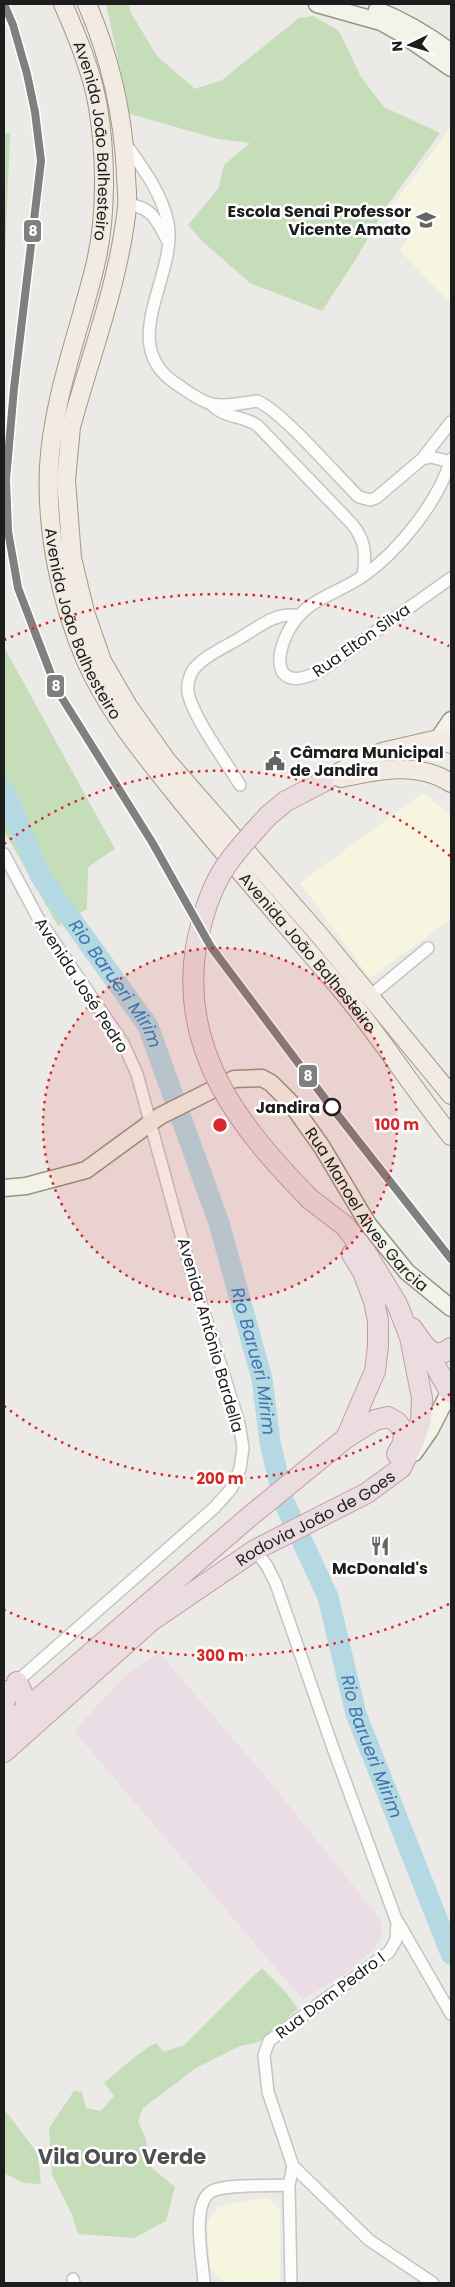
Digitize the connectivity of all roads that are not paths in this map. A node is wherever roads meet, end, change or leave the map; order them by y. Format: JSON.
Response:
{"nodes":[{"id":1,"x":63,"y":4,"type":"edge"},
{"id":2,"x":87,"y":4,"type":"edge"},
{"id":3,"x":317,"y":4,"type":"edge"},
{"id":4,"x":359,"y":4,"type":"edge"},
{"id":5,"x":451,"y":52,"type":"edge"},
{"id":6,"x":451,"y":68,"type":"edge"},
{"id":7,"x":93,"y":84,"type":"junction"},
{"id":8,"x":125,"y":143,"type":"junction"},
{"id":9,"x":127,"y":204,"type":"junction"},
{"id":10,"x":168,"y":240,"type":"junction"},
{"id":11,"x":212,"y":404,"type":"junction"},
{"id":12,"x":451,"y":422,"type":"edge"},
{"id":13,"x":422,"y":459,"type":"junction"},
{"id":14,"x":451,"y":460,"type":"edge"},
{"id":15,"x":363,"y":576,"type":"junction"},
{"id":16,"x":451,"y":578,"type":"edge"},
{"id":17,"x":299,"y":616,"type":"junction"},
{"id":18,"x":451,"y":720,"type":"edge"},
{"id":19,"x":444,"y":741,"type":"edge"},
{"id":20,"x":424,"y":770,"type":"junction"},
{"id":21,"x":323,"y":782,"type":"junction"},
{"id":22,"x":451,"y":782,"type":"edge"},
{"id":23,"x":240,"y":785,"type":"dead end"},
{"id":24,"x":4,"y":854,"type":"edge"},
{"id":25,"x":428,"y":948,"type":"dead end"},
{"id":26,"x":370,"y":996,"type":"junction"},
{"id":27,"x":449,"y":1090,"type":"edge"},
{"id":28,"x":155,"y":1118,"type":"junction"},
{"id":29,"x":451,"y":1136,"type":"edge"},
{"id":30,"x":4,"y":1188,"type":"edge"},
{"id":31,"x":326,"y":1212,"type":"junction"},
{"id":32,"x":398,"y":1304,"type":"junction"},
{"id":33,"x":451,"y":1308,"type":"edge"},
{"id":34,"x":451,"y":1348,"type":"edge"},
{"id":35,"x":426,"y":1349,"type":"junction"},
{"id":36,"x":451,"y":1391,"type":"edge"},
{"id":37,"x":346,"y":1438,"type":"junction"},
{"id":38,"x":401,"y":1468,"type":"junction"},
{"id":39,"x":382,"y":1482,"type":"junction"},
{"id":40,"x":255,"y":1513,"type":"junction"},
{"id":41,"x":255,"y":1550,"type":"junction"},
{"id":42,"x":9,"y":1693,"type":"edge"},
{"id":43,"x":28,"y":1705,"type":"junction"},
{"id":44,"x":4,"y":1728,"type":"edge"},
{"id":45,"x":4,"y":1752,"type":"edge"},
{"id":46,"x":397,"y":1922,"type":"junction"},
{"id":47,"x":451,"y":2014,"type":"edge"},
{"id":48,"x":294,"y":2166,"type":"junction"},
{"id":49,"x":289,"y":2185,"type":"junction"},
{"id":50,"x":204,"y":2283,"type":"edge"},
{"id":51,"x":292,"y":2283,"type":"edge"},
{"id":52,"x":433,"y":2283,"type":"edge"}],
"edges":[{"from":1,"to":7,"type":"main road","name":"Avenida João Balhesteiro"},
{"from":2,"to":8,"type":"main road","name":"Avenida João Balhesteiro"},
{"from":3,"to":6,"type":"street"},
{"from":4,"to":5,"type":"street"},
{"from":7,"to":9,"type":"main road"},
{"from":7,"to":29,"type":"main road","name":"Avenida João Balhesteiro"},
{"from":8,"to":9,"type":"main road","name":"Avenida João Balhesteiro"},
{"from":8,"to":10,"type":"street"},
{"from":9,"to":10,"type":"street"},
{"from":9,"to":26,"type":"main road","name":"Avenida João Balhesteiro"},
{"from":10,"to":11,"type":"street"},
{"from":11,"to":13,"type":"street"},
{"from":11,"to":15,"type":"street"},
{"from":12,"to":13,"type":"street"},
{"from":13,"to":14,"type":"street"},
{"from":14,"to":15,"type":"street","name":"Rua Elton Silva"},
{"from":15,"to":17,"type":"street","name":"Rua Elton Silva"},
{"from":16,"to":17,"type":"street","name":"Rua Elton Silva"},
{"from":17,"to":23,"type":"street"},
{"from":18,"to":19,"type":"street"},
{"from":19,"to":20,"type":"main road"},
{"from":19,"to":21,"type":"main road"},
{"from":20,"to":21,"type":"main road"},
{"from":20,"to":22,"type":"main road"},
{"from":21,"to":31,"type":"highway","name":"Rodovia João de Goes","bridge":true},
{"from":24,"to":28,"type":"street","name":"Avenida José Pedro"},
{"from":25,"to":26,"type":"street"},
{"from":26,"to":27,"type":"main road","name":"Avenida João Balhesteiro"},
{"from":28,"to":30,"type":"street","name":"Rua Manoel Alves Garcia"},
{"from":28,"to":33,"type":"street","name":"Rua Manoel Alves Garcia"},
{"from":28,"to":42,"type":"street","name":"Avenida Antônio Bardella"},
{"from":31,"to":32,"type":"highway","name":"Rodovia João de Goes"},
{"from":31,"to":37,"type":"highway"},
{"from":32,"to":35,"type":"highway"},
{"from":32,"to":38,"type":"highway","name":"Rodovia João de Goes"},
{"from":34,"to":35,"type":"highway"},
{"from":35,"to":36,"type":"highway"},
{"from":36,"to":38,"type":"street"},
{"from":37,"to":39,"type":"highway"},
{"from":37,"to":40,"type":"highway","name":"Rodovia João de Goes"},
{"from":38,"to":39,"type":"highway","name":"Rodovia João de Goes"},
{"from":39,"to":41,"type":"highway","name":"Rodovia João de Goes"},
{"from":40,"to":41,"type":"highway"},
{"from":40,"to":43,"type":"highway","name":"Rodovia João de Goes"},
{"from":41,"to":45,"type":"highway","name":"Rodovia João de Goes"},
{"from":41,"to":46,"type":"street"},
{"from":42,"to":43,"type":"highway"},
{"from":43,"to":44,"type":"highway","name":"Rodovia João de Goes"},
{"from":46,"to":47,"type":"street"},
{"from":46,"to":48,"type":"street","name":"Rua Dom Pedro I"},
{"from":48,"to":49,"type":"street"},
{"from":48,"to":52,"type":"street"},
{"from":49,"to":50,"type":"street"},
{"from":49,"to":51,"type":"street"}]}
